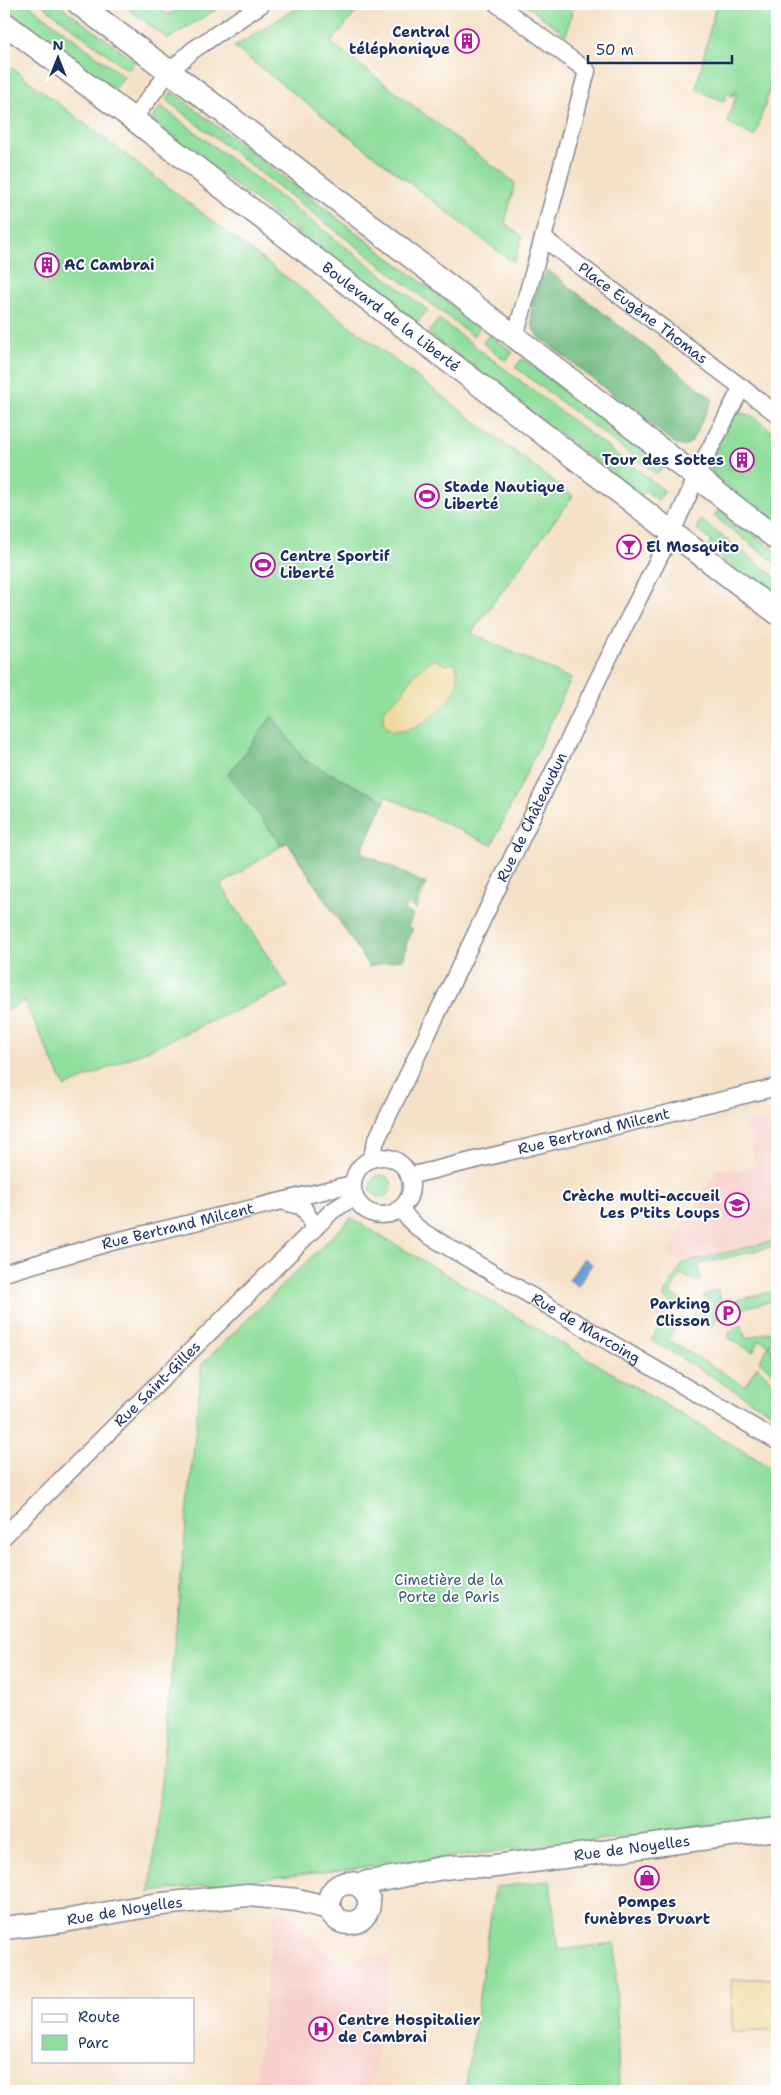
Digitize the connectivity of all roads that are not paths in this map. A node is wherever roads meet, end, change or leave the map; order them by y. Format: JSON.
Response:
{"nodes":[{"id":1,"x":79,"y":4,"type":"edge"},
{"id":2,"x":262,"y":4,"type":"edge"},
{"id":3,"x":497,"y":4,"type":"edge"},
{"id":4,"x":4,"y":23,"type":"edge"},
{"id":5,"x":169,"y":72,"type":"junction"},
{"id":6,"x":132,"y":119,"type":"junction"},
{"id":7,"x":543,"y":238,"type":"junction"},
{"id":8,"x":515,"y":338,"type":"junction"},
{"id":9,"x":742,"y":388,"type":"junction"},
{"id":10,"x":777,"y":414,"type":"edge"},
{"id":11,"x":696,"y":478,"type":"junction"},
{"id":12,"x":672,"y":532,"type":"junction"},
{"id":13,"x":777,"y":539,"type":"edge"},
{"id":14,"x":777,"y":612,"type":"edge"},
{"id":15,"x":777,"y":1087,"type":"edge"},
{"id":16,"x":371,"y":1159,"type":"junction"},
{"id":17,"x":409,"y":1176,"type":"junction"},
{"id":18,"x":353,"y":1190,"type":"junction"},
{"id":19,"x":282,"y":1202,"type":"junction"},
{"id":20,"x":401,"y":1208,"type":"junction"},
{"id":21,"x":312,"y":1232,"type":"junction"},
{"id":22,"x":4,"y":1273,"type":"edge"},
{"id":23,"x":777,"y":1441,"type":"edge"},
{"id":24,"x":4,"y":1536,"type":"edge"},
{"id":25,"x":777,"y":1829,"type":"edge"},
{"id":26,"x":364,"y":1894,"type":"junction"},
{"id":27,"x":330,"y":1900,"type":"junction"},
{"id":28,"x":4,"y":1928,"type":"edge"}],
"edges":[{"from":1,"to":5,"type":"main road"},
{"from":2,"to":5,"type":"street"},
{"from":3,"to":7,"type":"street"},
{"from":4,"to":6,"type":"main road","name":"Boulevard de la Liberté"},
{"from":5,"to":6,"type":"street"},
{"from":5,"to":8,"type":"main road"},
{"from":6,"to":12,"type":"main road","name":"Boulevard de la Liberté"},
{"from":7,"to":8,"type":"street"},
{"from":7,"to":9,"type":"street","name":"Place Eugène Thomas"},
{"from":8,"to":11,"type":"main road"},
{"from":9,"to":10,"type":"street","name":"Place Eugène Thomas"},
{"from":9,"to":11,"type":"street"},
{"from":11,"to":12,"type":"street","name":"Rue de Châteaudun"},
{"from":11,"to":13,"type":"main road"},
{"from":12,"to":14,"type":"main road","name":"Boulevard de la Liberté"},
{"from":12,"to":16,"type":"street","name":"Rue de Châteaudun"},
{"from":15,"to":17,"type":"street","name":"Rue Bertrand Milcent"},
{"from":16,"to":17,"type":"street"},
{"from":16,"to":18,"type":"street"},
{"from":17,"to":20,"type":"street"},
{"from":18,"to":19,"type":"street","name":"Rue Bertrand Milcent"},
{"from":18,"to":20,"type":"street"},
{"from":18,"to":21,"type":"street","name":"Rue Saint-Gilles"},
{"from":19,"to":21,"type":"street"},
{"from":19,"to":22,"type":"street","name":"Rue Bertrand Milcent"},
{"from":20,"to":23,"type":"street","name":"Rue de Marcoing"},
{"from":21,"to":24,"type":"street","name":"Rue Saint-Gilles"},
{"from":25,"to":26,"type":"main road","name":"Rue de Noyelles"},
{"from":26,"to":27,"type":"main road"},
{"from":26,"to":27,"type":"main road"},
{"from":27,"to":28,"type":"main road","name":"Rue de Noyelles"}]}
